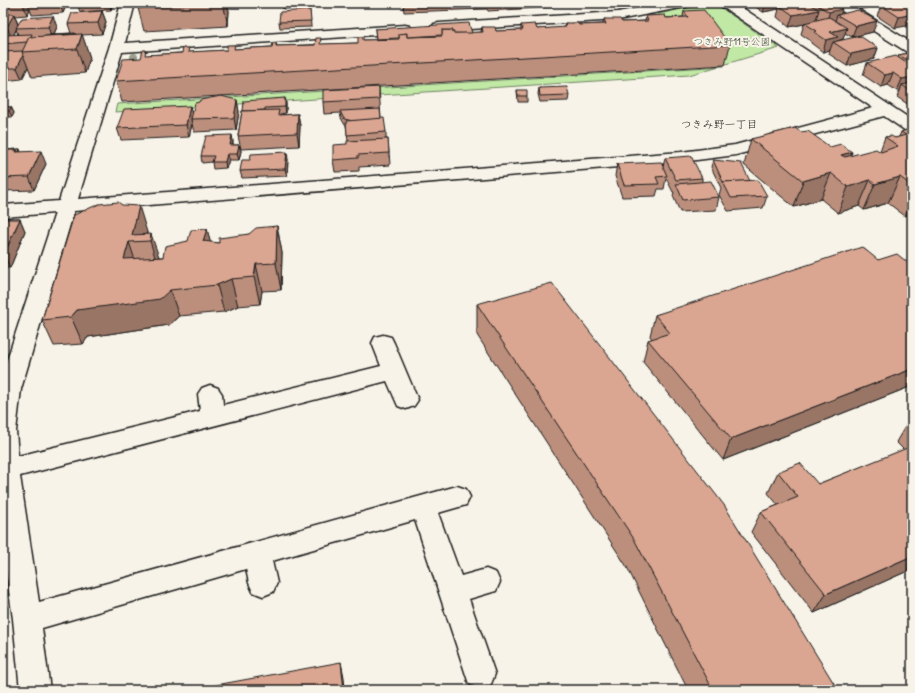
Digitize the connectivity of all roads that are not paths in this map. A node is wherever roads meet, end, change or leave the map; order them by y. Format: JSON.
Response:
{"nodes":[{"id":1,"x":128,"y":3,"type":"edge"},
{"id":2,"x":685,"y":3,"type":"edge"},
{"id":3,"x":726,"y":3,"type":"edge"},
{"id":4,"x":839,"y":3,"type":"edge"},
{"id":5,"x":116,"y":48,"type":"junction"},
{"id":6,"x":912,"y":49,"type":"edge"},
{"id":7,"x":886,"y":110,"type":"junction"},
{"id":8,"x":912,"y":127,"type":"edge"},
{"id":9,"x":67,"y":206,"type":"junction"},
{"id":10,"x":3,"y":211,"type":"edge"},
{"id":11,"x":383,"y":343,"type":"dead end"},
{"id":12,"x":394,"y":372,"type":"junction"},
{"id":13,"x":210,"y":394,"type":"dead end"},
{"id":14,"x":406,"y":400,"type":"dead end"},
{"id":15,"x":213,"y":417,"type":"junction"},
{"id":16,"x":6,"y":469,"type":"junction"},
{"id":17,"x":457,"y":497,"type":"dead end"},
{"id":18,"x":424,"y":506,"type":"junction"},
{"id":19,"x":258,"y":553,"type":"junction"},
{"id":20,"x":486,"y":582,"type":"dead end"},
{"id":21,"x":263,"y":583,"type":"dead end"},
{"id":22,"x":452,"y":591,"type":"junction"},
{"id":23,"x":27,"y":619,"type":"junction"},
{"id":24,"x":480,"y":674,"type":"dead end"},
{"id":25,"x":35,"y":690,"type":"edge"}],
"edges":[{"from":1,"to":5,"type":"street"},
{"from":2,"to":5,"type":"street"},
{"from":3,"to":7,"type":"street"},
{"from":4,"to":6,"type":"street"},
{"from":5,"to":9,"type":"street"},
{"from":7,"to":8,"type":"street"},
{"from":7,"to":9,"type":"street"},
{"from":9,"to":10,"type":"street"},
{"from":9,"to":16,"type":"street"},
{"from":11,"to":12,"type":"street"},
{"from":12,"to":14,"type":"street"},
{"from":12,"to":15,"type":"street"},
{"from":13,"to":15,"type":"street"},
{"from":15,"to":16,"type":"street"},
{"from":16,"to":23,"type":"street"},
{"from":17,"to":18,"type":"street"},
{"from":18,"to":19,"type":"street"},
{"from":18,"to":22,"type":"street"},
{"from":19,"to":21,"type":"street"},
{"from":19,"to":23,"type":"street"},
{"from":20,"to":22,"type":"street"},
{"from":22,"to":24,"type":"street"},
{"from":23,"to":25,"type":"street"}]}
